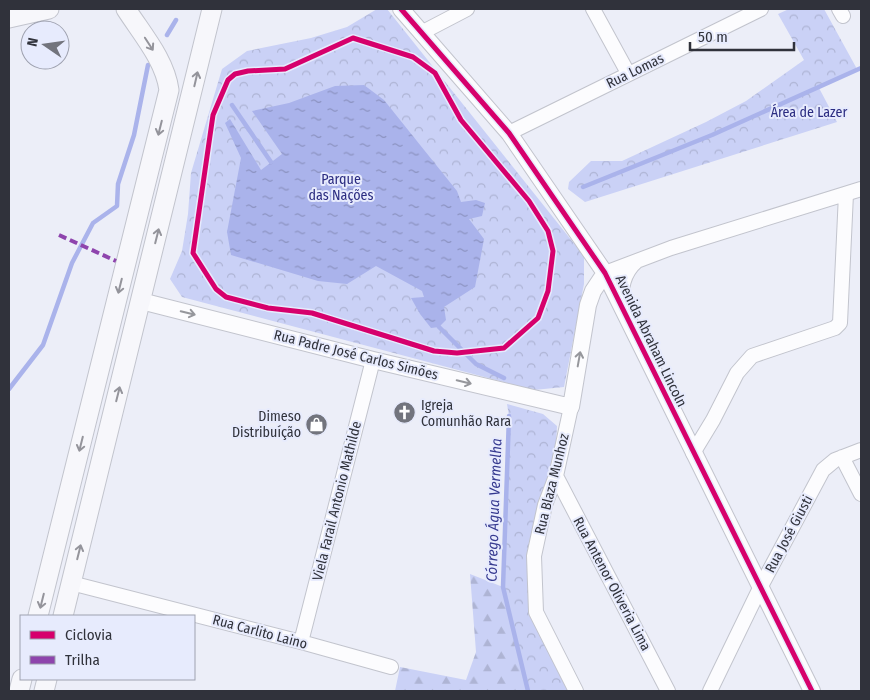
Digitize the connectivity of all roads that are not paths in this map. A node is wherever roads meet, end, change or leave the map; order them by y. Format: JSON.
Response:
{"nodes":[{"id":1,"x":49,"y":9,"type":"edge"},
{"id":2,"x":126,"y":9,"type":"edge"},
{"id":3,"x":212,"y":9,"type":"edge"},
{"id":4,"x":401,"y":9,"type":"edge"},
{"id":5,"x":467,"y":9,"type":"edge"},
{"id":6,"x":593,"y":9,"type":"edge"},
{"id":7,"x":761,"y":9,"type":"edge"},
{"id":8,"x":9,"y":18,"type":"edge"},
{"id":9,"x":421,"y":33,"type":"junction"},
{"id":10,"x":628,"y":74,"type":"junction"},
{"id":11,"x":509,"y":133,"type":"junction"},
{"id":12,"x":861,"y":189,"type":"edge"},
{"id":13,"x":846,"y":194,"type":"junction"},
{"id":14,"x":640,"y":259,"type":"junction"},
{"id":15,"x":604,"y":273,"type":"junction"},
{"id":16,"x":141,"y":301,"type":"junction"},
{"id":17,"x":624,"y":311,"type":"junction"},
{"id":18,"x":372,"y":360,"type":"junction"},
{"id":19,"x":571,"y":407,"type":"junction"},
{"id":20,"x":861,"y":450,"type":"edge"},
{"id":21,"x":693,"y":453,"type":"junction"},
{"id":22,"x":842,"y":456,"type":"junction"},
{"id":23,"x":556,"y":476,"type":"junction"},
{"id":24,"x":861,"y":494,"type":"edge"},
{"id":25,"x":71,"y":583,"type":"junction"},
{"id":26,"x":760,"y":588,"type":"junction"},
{"id":27,"x":38,"y":615,"type":"edge"},
{"id":28,"x":63,"y":615,"type":"edge"},
{"id":29,"x":300,"y":642,"type":"junction"},
{"id":30,"x":391,"y":667,"type":"dead end"},
{"id":31,"x":576,"y":691,"type":"edge"},
{"id":32,"x":668,"y":691,"type":"edge"},
{"id":33,"x":710,"y":691,"type":"edge"},
{"id":34,"x":812,"y":691,"type":"edge"}],
"edges":[{"from":1,"to":8,"type":"main road"},
{"from":2,"to":27,"type":"main road","one_way":true},
{"from":16,"to":3,"type":"main road","one_way":true},
{"from":4,"to":9,"type":"street","name":"Avenida Abraham Lincoln"},
{"from":5,"to":9,"type":"street"},
{"from":6,"to":10,"type":"street"},
{"from":7,"to":10,"type":"street","name":"Rua Lomas"},
{"from":9,"to":11,"type":"street","name":"Avenida Abraham Lincoln"},
{"from":10,"to":11,"type":"street","name":"Rua Lomas"},
{"from":11,"to":15,"type":"street","name":"Avenida Abraham Lincoln"},
{"from":12,"to":13,"type":"street"},
{"from":13,"to":14,"type":"street"},
{"from":13,"to":21,"type":"street"},
{"from":14,"to":15,"type":"street"},
{"from":14,"to":17,"type":"street"},
{"from":15,"to":17,"type":"street","name":"Avenida Abraham Lincoln"},
{"from":19,"to":15,"type":"street","name":"Rua Blaza Munhoz","one_way":true},
{"from":16,"to":18,"type":"street","name":"Rua Padre José Carlos Simões","one_way":true},
{"from":25,"to":16,"type":"main road","one_way":true},
{"from":17,"to":21,"type":"street","name":"Avenida Abraham Lincoln"},
{"from":18,"to":19,"type":"street","name":"Rua Padre José Carlos Simões","one_way":true},
{"from":18,"to":29,"type":"street","name":"Viela Farail Antonio Mathilde"},
{"from":19,"to":23,"type":"street","name":"Rua Blaza Munhoz"},
{"from":20,"to":22,"type":"street","name":"Rua José Giusti"},
{"from":21,"to":26,"type":"street","name":"Avenida Abraham Lincoln"},
{"from":22,"to":24,"type":"street"},
{"from":22,"to":26,"type":"street","name":"Rua José Giusti"},
{"from":23,"to":31,"type":"street","name":"Rua Blaza Munhoz"},
{"from":23,"to":32,"type":"street","name":"Rua Antenor Oliveria Lima"},
{"from":25,"to":28,"type":"main road"},
{"from":25,"to":29,"type":"street","name":"Rua Carlito Laino"},
{"from":26,"to":33,"type":"street","name":"Rua José Giusti"},
{"from":26,"to":34,"type":"street","name":"Avenida Abraham Lincoln"},
{"from":29,"to":30,"type":"street","name":"Rua Carlito Laino"}]}
